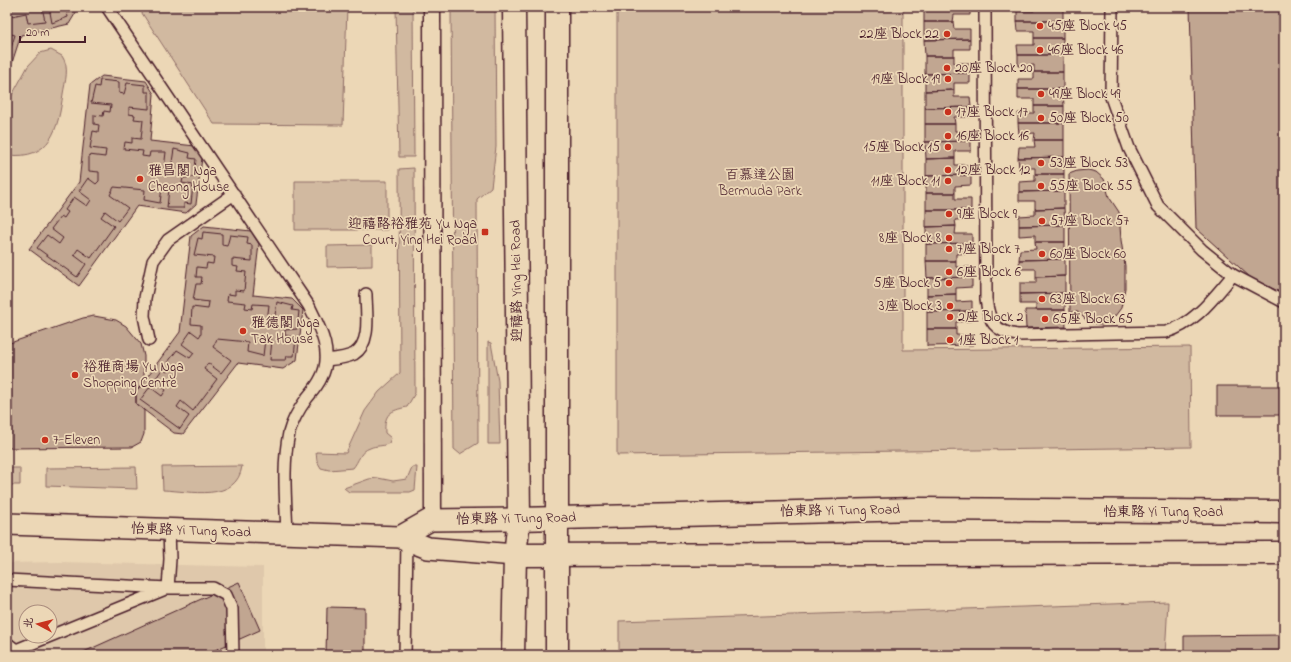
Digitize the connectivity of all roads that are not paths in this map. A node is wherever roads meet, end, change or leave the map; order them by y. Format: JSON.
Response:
{"nodes":[{"id":1,"x":107,"y":7,"type":"edge"},
{"id":2,"x":432,"y":7,"type":"edge"},
{"id":3,"x":514,"y":7,"type":"edge"},
{"id":4,"x":557,"y":7,"type":"edge"},
{"id":5,"x":985,"y":7,"type":"edge"},
{"id":6,"x":1112,"y":7,"type":"edge"},
{"id":7,"x":234,"y":194,"type":"junction"},
{"id":8,"x":1234,"y":276,"type":"junction"},
{"id":9,"x":366,"y":294,"type":"dead end"},
{"id":10,"x":1284,"y":302,"type":"edge"},
{"id":11,"x":149,"y":340,"type":"dead end"},
{"id":12,"x":326,"y":360,"type":"junction"},
{"id":13,"x":1284,"y":512,"type":"edge"},
{"id":14,"x":557,"y":518,"type":"junction"},
{"id":15,"x":519,"y":519,"type":"junction"},
{"id":16,"x":434,"y":520,"type":"junction"},
{"id":17,"x":7,"y":524,"type":"edge"},
{"id":18,"x":169,"y":531,"type":"junction"},
{"id":19,"x":287,"y":534,"type":"junction"},
{"id":20,"x":403,"y":539,"type":"junction"},
{"id":21,"x":1284,"y":553,"type":"edge"},
{"id":22,"x":558,"y":554,"type":"junction"},
{"id":23,"x":515,"y":555,"type":"junction"},
{"id":24,"x":7,"y":580,"type":"edge"},
{"id":25,"x":168,"y":588,"type":"junction"},
{"id":26,"x":7,"y":643,"type":"edge"},
{"id":27,"x":233,"y":655,"type":"edge"},
{"id":28,"x":405,"y":655,"type":"edge"},
{"id":29,"x":513,"y":655,"type":"edge"},
{"id":30,"x":557,"y":655,"type":"edge"}],
"edges":[{"from":1,"to":7,"type":"lane"},
{"from":2,"to":16,"type":"street"},
{"from":3,"to":15,"type":"main road","name":"迎禧路 Ying Hei Road"},
{"from":4,"to":14,"type":"main road"},
{"from":5,"to":8,"type":"lane"},
{"from":6,"to":8,"type":"lane"},
{"from":7,"to":11,"type":"lane"},
{"from":7,"to":12,"type":"lane"},
{"from":8,"to":10,"type":"lane"},
{"from":9,"to":12,"type":"lane"},
{"from":12,"to":19,"type":"lane"},
{"from":13,"to":14,"type":"main road","name":"怡東路 Yi Tung Road"},
{"from":14,"to":15,"type":"main road","name":"怡東路 Yi Tung Road"},
{"from":14,"to":22,"type":"main road"},
{"from":15,"to":16,"type":"street","name":"怡東路 Yi Tung Road"},
{"from":15,"to":23,"type":"main road","name":"迎禧路 Ying Hei Road"},
{"from":16,"to":20,"type":"street","name":"怡東路 Yi Tung Road"},
{"from":17,"to":18,"type":"street","name":"怡東路 Yi Tung Road"},
{"from":18,"to":19,"type":"street","name":"怡東路 Yi Tung Road"},
{"from":18,"to":25,"type":"lane"},
{"from":19,"to":20,"type":"street","name":"怡東路 Yi Tung Road"},
{"from":20,"to":23,"type":"street","name":"怡東路 Yi Tung Road"},
{"from":20,"to":28,"type":"lane"},
{"from":21,"to":22,"type":"main road","name":"怡東路 Yi Tung Road"},
{"from":22,"to":23,"type":"main road","name":"怡東路 Yi Tung Road"},
{"from":22,"to":30,"type":"main road"},
{"from":23,"to":29,"type":"main road","name":"迎禧路 Ying Hei Road"},
{"from":24,"to":25,"type":"lane"},
{"from":25,"to":26,"type":"lane"},
{"from":25,"to":27,"type":"lane"}]}
